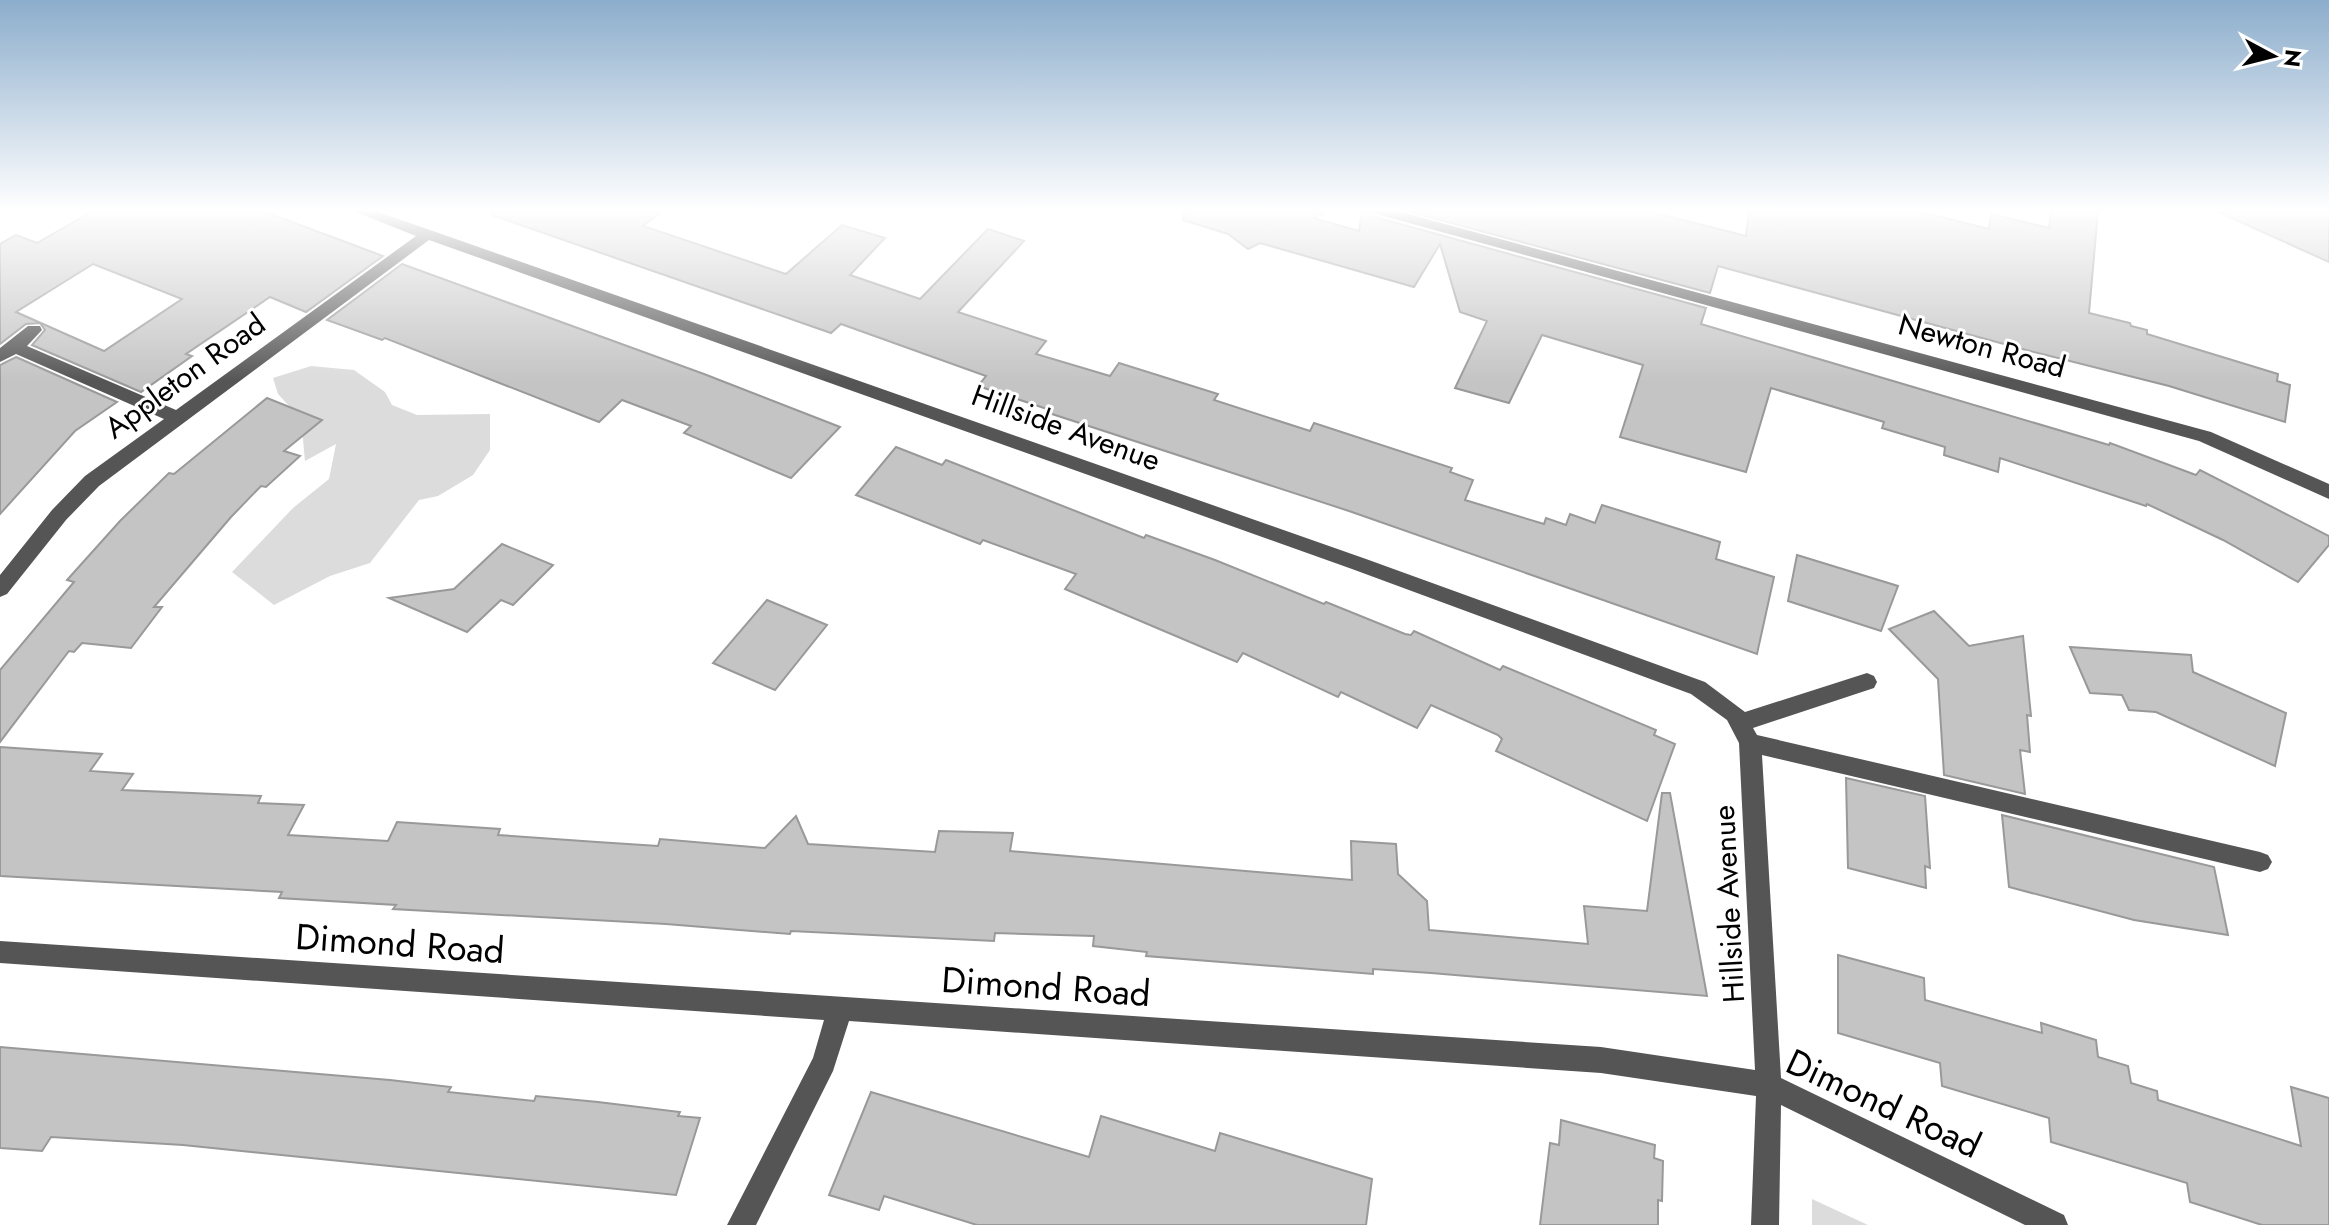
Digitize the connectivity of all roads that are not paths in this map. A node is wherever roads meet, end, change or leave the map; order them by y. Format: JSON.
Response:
{"nodes":[{"id":1,"x":381,"y":268,"type":"edge"},
{"id":2,"x":525,"y":268,"type":"edge"},
{"id":3,"x":1611,"y":268,"type":"edge"},
{"id":4,"x":34,"y":330,"type":"dead end"},
{"id":5,"x":7,"y":352,"type":"edge"},
{"id":6,"x":177,"y":418,"type":"junction"},
{"id":7,"x":2329,"y":492,"type":"edge"},
{"id":8,"x":0,"y":589,"type":"edge"},
{"id":9,"x":1867,"y":682,"type":"dead end"},
{"id":10,"x":1745,"y":733,"type":"junction"},
{"id":11,"x":2260,"y":862,"type":"dead end"},
{"id":12,"x":0,"y":952,"type":"edge"},
{"id":13,"x":840,"y":1008,"type":"junction"},
{"id":14,"x":1769,"y":1085,"type":"junction"},
{"id":15,"x":741,"y":1225,"type":"edge"},
{"id":16,"x":1765,"y":1225,"type":"edge"},
{"id":17,"x":2054,"y":1225,"type":"edge"}],
"edges":[{"from":1,"to":6,"type":"street","name":"Appleton Road"},
{"from":2,"to":10,"type":"street","name":"Hillside Avenue"},
{"from":3,"to":7,"type":"street","name":"Newton Road"},
{"from":4,"to":5,"type":"street"},
{"from":5,"to":6,"type":"street"},
{"from":6,"to":8,"type":"street","name":"Appleton Road"},
{"from":9,"to":10,"type":"street"},
{"from":10,"to":11,"type":"street"},
{"from":10,"to":14,"type":"street","name":"Hillside Avenue"},
{"from":12,"to":13,"type":"street","name":"Dimond Road"},
{"from":13,"to":14,"type":"street","name":"Dimond Road"},
{"from":13,"to":15,"type":"street"},
{"from":14,"to":16,"type":"street","name":"Hillside Avenue"},
{"from":14,"to":17,"type":"street","name":"Dimond Road"}]}
